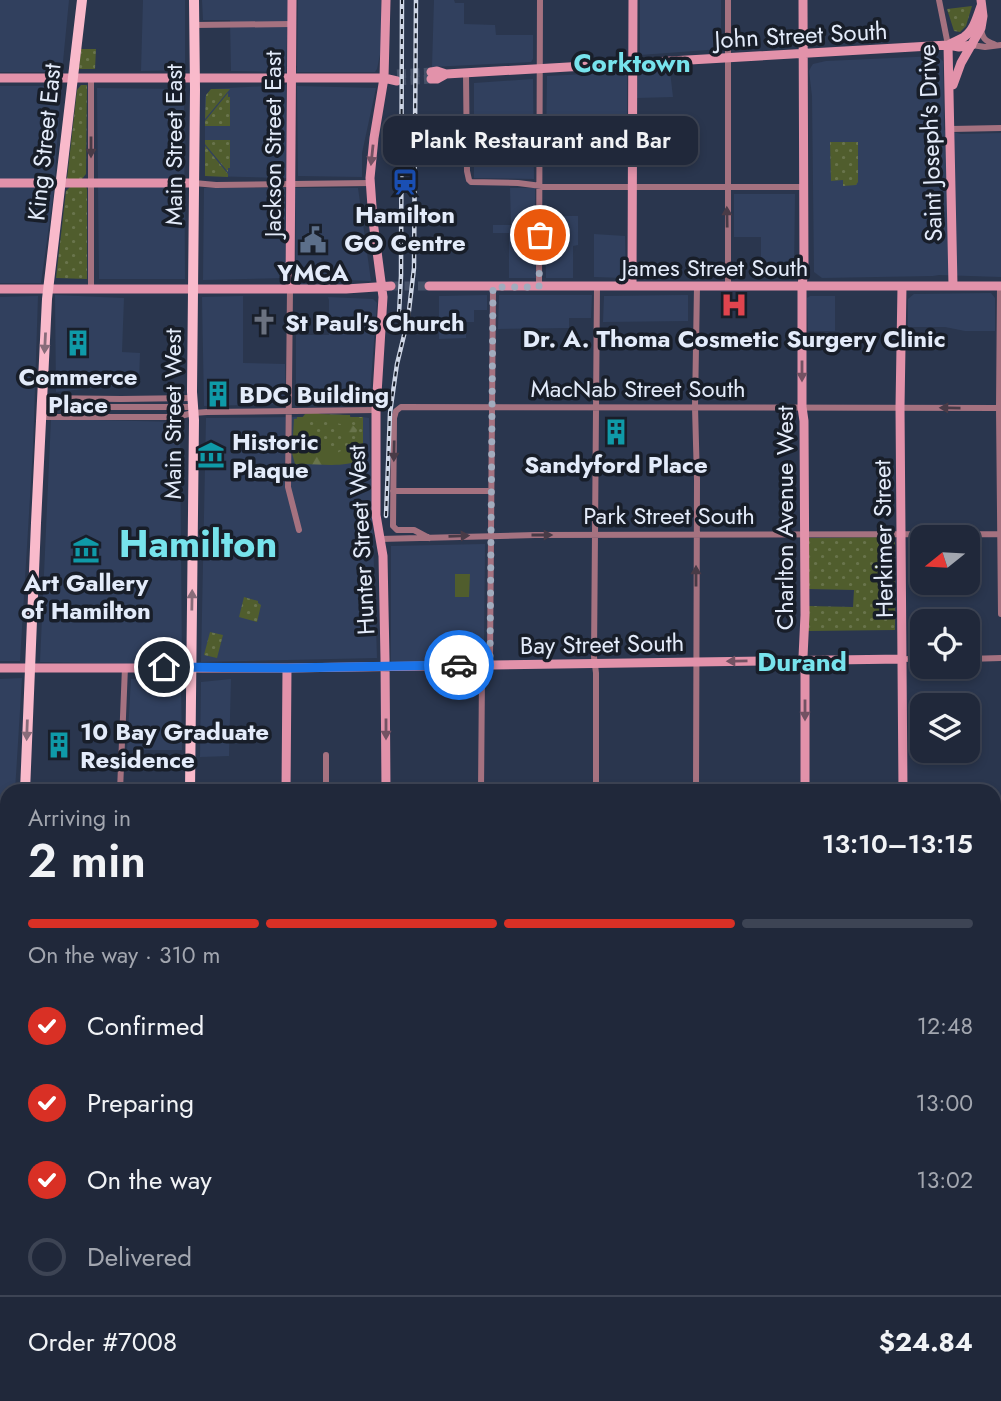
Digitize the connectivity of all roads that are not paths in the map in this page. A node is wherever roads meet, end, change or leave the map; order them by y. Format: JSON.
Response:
{"nodes":[{"id":1,"x":82,"y":0,"type":"edge"},
{"id":2,"x":194,"y":0,"type":"edge"},
{"id":3,"x":292,"y":0,"type":"edge"},
{"id":4,"x":386,"y":0,"type":"edge"},
{"id":5,"x":540,"y":0,"type":"edge"},
{"id":6,"x":633,"y":0,"type":"edge"},
{"id":7,"x":728,"y":0,"type":"edge"},
{"id":8,"x":803,"y":0,"type":"edge"},
{"id":9,"x":939,"y":0,"type":"edge"},
{"id":10,"x":981,"y":3,"type":"edge"},
{"id":11,"x":292,"y":24,"type":"junction"},
{"id":12,"x":194,"y":25,"type":"junction"},
{"id":13,"x":981,"y":29,"type":"junction"},
{"id":14,"x":948,"y":45,"type":"junction"},
{"id":15,"x":998,"y":45,"type":"edge"},
{"id":16,"x":972,"y":46,"type":"junction"},
{"id":17,"x":803,"y":53,"type":"junction"},
{"id":18,"x":727,"y":58,"type":"junction"},
{"id":19,"x":633,"y":63,"type":"junction"},
{"id":20,"x":540,"y":68,"type":"junction"},
{"id":21,"x":466,"y":73,"type":"junction"},
{"id":22,"x":431,"y":76,"type":"tunnel mouth"},
{"id":23,"x":291,"y":78,"type":"junction"},
{"id":24,"x":384,"y":78,"type":"junction"},
{"id":25,"x":397,"y":78,"type":"tunnel mouth"},
{"id":26,"x":0,"y":79,"type":"edge"},
{"id":27,"x":72,"y":79,"type":"junction"},
{"id":28,"x":91,"y":79,"type":"junction"},
{"id":29,"x":194,"y":79,"type":"junction"},
{"id":30,"x":950,"y":97,"type":"junction"},
{"id":31,"x":1001,"y":128,"type":"edge"},
{"id":32,"x":951,"y":130,"type":"junction"},
{"id":33,"x":0,"y":183,"type":"edge"},
{"id":34,"x":60,"y":183,"type":"junction"},
{"id":35,"x":91,"y":183,"type":"junction"},
{"id":36,"x":194,"y":183,"type":"junction"},
{"id":37,"x":370,"y":183,"type":"junction"},
{"id":38,"x":290,"y":184,"type":"junction"},
{"id":39,"x":540,"y":185,"type":"junction"},
{"id":40,"x":633,"y":187,"type":"junction"},
{"id":41,"x":727,"y":187,"type":"junction"},
{"id":42,"x":803,"y":187,"type":"junction"},
{"id":43,"x":429,"y":286,"type":"tunnel mouth"},
{"id":44,"x":597,"y":286,"type":"junction"},
{"id":45,"x":632,"y":286,"type":"junction"},
{"id":46,"x":697,"y":286,"type":"junction"},
{"id":47,"x":728,"y":286,"type":"junction"},
{"id":48,"x":803,"y":286,"type":"junction"},
{"id":49,"x":901,"y":286,"type":"junction"},
{"id":50,"x":953,"y":286,"type":"junction"},
{"id":51,"x":1001,"y":286,"type":"edge"},
{"id":52,"x":387,"y":287,"type":"junction"},
{"id":53,"x":493,"y":287,"type":"junction"},
{"id":54,"x":539,"y":287,"type":"junction"},
{"id":55,"x":0,"y":289,"type":"edge"},
{"id":56,"x":48,"y":289,"type":"junction"},
{"id":57,"x":91,"y":289,"type":"junction"},
{"id":58,"x":193,"y":289,"type":"junction"},
{"id":59,"x":290,"y":289,"type":"junction"},
{"id":60,"x":193,"y":406,"type":"junction"},
{"id":61,"x":42,"y":407,"type":"junction"},
{"id":62,"x":492,"y":407,"type":"junction"},
{"id":63,"x":595,"y":407,"type":"junction"},
{"id":64,"x":695,"y":407,"type":"junction"},
{"id":65,"x":802,"y":407,"type":"junction"},
{"id":66,"x":900,"y":407,"type":"junction"},
{"id":67,"x":999,"y":408,"type":"junction"},
{"id":68,"x":376,"y":410,"type":"junction"},
{"id":69,"x":290,"y":411,"type":"junction"},
{"id":70,"x":393,"y":491,"type":"junction"},
{"id":71,"x":490,"y":491,"type":"junction"},
{"id":72,"x":1001,"y":498,"type":"edge"},
{"id":73,"x":299,"y":530,"type":"dead end"},
{"id":74,"x":696,"y":534,"type":"junction"},
{"id":75,"x":804,"y":534,"type":"junction"},
{"id":76,"x":1000,"y":534,"type":"edge"},
{"id":77,"x":490,"y":535,"type":"junction"},
{"id":78,"x":902,"y":535,"type":"junction"},
{"id":79,"x":594,"y":536,"type":"junction"},
{"id":80,"x":429,"y":538,"type":"junction"},
{"id":81,"x":380,"y":539,"type":"junction"},
{"id":82,"x":1001,"y":614,"type":"edge"},
{"id":83,"x":1001,"y":658,"type":"edge"},
{"id":84,"x":903,"y":659,"type":"junction"},
{"id":85,"x":910,"y":659,"type":"edge"},
{"id":86,"x":980,"y":659,"type":"edge"},
{"id":87,"x":804,"y":661,"type":"junction"},
{"id":88,"x":696,"y":662,"type":"junction"},
{"id":89,"x":594,"y":664,"type":"junction"},
{"id":90,"x":487,"y":665,"type":"junction"},
{"id":91,"x":385,"y":666,"type":"junction"},
{"id":92,"x":125,"y":667,"type":"junction"},
{"id":93,"x":0,"y":668,"type":"edge"},
{"id":94,"x":30,"y":668,"type":"junction"},
{"id":95,"x":191,"y":668,"type":"junction"},
{"id":96,"x":287,"y":668,"type":"junction"},
{"id":97,"x":326,"y":755,"type":"dead end"},
{"id":98,"x":25,"y":784,"type":"edge"},
{"id":99,"x":120,"y":784,"type":"edge"},
{"id":100,"x":190,"y":784,"type":"edge"},
{"id":101,"x":286,"y":784,"type":"edge"},
{"id":102,"x":326,"y":784,"type":"edge"},
{"id":103,"x":386,"y":784,"type":"edge"},
{"id":104,"x":481,"y":784,"type":"edge"},
{"id":105,"x":596,"y":784,"type":"edge"},
{"id":106,"x":696,"y":784,"type":"edge"},
{"id":107,"x":805,"y":784,"type":"edge"},
{"id":108,"x":903,"y":784,"type":"edge"},
{"id":109,"x":1001,"y":805,"type":"edge"},
{"id":110,"x":1001,"y":827,"type":"edge"},
{"id":111,"x":1001,"y":908,"type":"edge"}],
"edges":[{"from":1,"to":27,"type":"main road","name":"King Street East"},
{"from":2,"to":12,"type":"main road","name":"Main Street East"},
{"from":3,"to":11,"type":"street","name":"Jackson Street East"},
{"from":4,"to":24,"type":"street","name":"Hunter Street West"},
{"from":5,"to":20,"type":"street"},
{"from":6,"to":19,"type":"street"},
{"from":7,"to":18,"type":"street"},
{"from":8,"to":17,"type":"street","name":"Charlton Avenue West"},
{"from":9,"to":14,"type":"street","name":"Saint Joseph's Drive"},
{"from":10,"to":13,"type":"street"},
{"from":10,"to":14,"type":"street"},
{"from":11,"to":12,"type":"street"},
{"from":11,"to":23,"type":"street","name":"Jackson Street East"},
{"from":12,"to":29,"type":"main road","name":"Main Street East"},
{"from":13,"to":15,"type":"street","name":"John Street South"},
{"from":13,"to":16,"type":"street"},
{"from":14,"to":16,"type":"street","name":"John Street South"},
{"from":14,"to":17,"type":"street","name":"John Street South"},
{"from":14,"to":30,"type":"street","name":"Saint Joseph's Drive"},
{"from":15,"to":16,"type":"street","name":"John Street South"},
{"from":16,"to":30,"type":"street"},
{"from":17,"to":18,"type":"street","name":"John Street South"},
{"from":17,"to":42,"type":"street","name":"Charlton Avenue West"},
{"from":18,"to":19,"type":"street","name":"John Street South"},
{"from":18,"to":41,"type":"street"},
{"from":19,"to":20,"type":"street","name":"John Street South"},
{"from":19,"to":40,"type":"street"},
{"from":20,"to":21,"type":"street","name":"John Street South"},
{"from":20,"to":39,"type":"street"},
{"from":21,"to":22,"type":"street","name":"John Street South"},
{"from":21,"to":39,"type":"street"},
{"from":23,"to":24,"type":"street"},
{"from":23,"to":29,"type":"street"},
{"from":23,"to":38,"type":"street","name":"Jackson Street East"},
{"from":24,"to":25,"type":"street"},
{"from":24,"to":37,"type":"street","name":"Hunter Street West","one_way":true},
{"from":26,"to":27,"type":"street"},
{"from":27,"to":28,"type":"street"},
{"from":27,"to":34,"type":"main road","name":"King Street East"},
{"from":28,"to":29,"type":"street"},
{"from":28,"to":35,"type":"street","name":"King Street East","one_way":true},
{"from":29,"to":36,"type":"main road","name":"Main Street East"},
{"from":30,"to":32,"type":"street","name":"Saint Joseph's Drive"},
{"from":31,"to":32,"type":"street"},
{"from":32,"to":50,"type":"street","name":"Saint Joseph's Drive"},
{"from":33,"to":34,"type":"street"},
{"from":34,"to":35,"type":"street"},
{"from":34,"to":56,"type":"main road","name":"King Street East"},
{"from":35,"to":36,"type":"street"},
{"from":35,"to":57,"type":"street","name":"King Street East"},
{"from":36,"to":38,"type":"street"},
{"from":36,"to":58,"type":"main road","name":"Main Street East"},
{"from":37,"to":38,"type":"street"},
{"from":37,"to":52,"type":"street","name":"Hunter Street West"},
{"from":38,"to":59,"type":"street","name":"Jackson Street East"},
{"from":39,"to":40,"type":"street"},
{"from":39,"to":54,"type":"street"},
{"from":40,"to":41,"type":"street"},
{"from":40,"to":45,"type":"street"},
{"from":41,"to":42,"type":"street"},
{"from":47,"to":41,"type":"street","one_way":true},
{"from":42,"to":48,"type":"street","name":"Charlton Avenue West"},
{"from":43,"to":53,"type":"street","name":"James Street South"},
{"from":44,"to":45,"type":"street","name":"James Street South"},
{"from":44,"to":54,"type":"street","name":"James Street South"},
{"from":44,"to":63,"type":"street"},
{"from":45,"to":46,"type":"street","name":"James Street South"},
{"from":46,"to":47,"type":"street","name":"James Street South"},
{"from":46,"to":64,"type":"street"},
{"from":47,"to":48,"type":"street","name":"James Street South"},
{"from":48,"to":49,"type":"street","name":"James Street South"},
{"from":48,"to":65,"type":"street","name":"Charlton Avenue West","one_way":true},
{"from":49,"to":50,"type":"street","name":"James Street South"},
{"from":49,"to":66,"type":"street","name":"Herkimer Street"},
{"from":50,"to":51,"type":"street","name":"James Street South"},
{"from":51,"to":67,"type":"street"},
{"from":52,"to":59,"type":"street"},
{"from":52,"to":68,"type":"street","name":"Hunter Street West"},
{"from":53,"to":54,"type":"street","name":"James Street South"},
{"from":53,"to":62,"type":"street"},
{"from":55,"to":56,"type":"street"},
{"from":56,"to":57,"type":"street"},
{"from":56,"to":61,"type":"main road","name":"King Street East","one_way":true},
{"from":57,"to":58,"type":"street"},
{"from":58,"to":59,"type":"street"},
{"from":58,"to":60,"type":"main road","name":"Main Street West"},
{"from":59,"to":69,"type":"street"},
{"from":60,"to":61,"type":"street"},
{"from":60,"to":61,"type":"street"},
{"from":60,"to":69,"type":"street"},
{"from":95,"to":60,"type":"main road","name":"Main Street West","one_way":true},
{"from":61,"to":94,"type":"main road","name":"King Street East"},
{"from":62,"to":63,"type":"street","name":"MacNab Street South"},
{"from":62,"to":70,"type":"street","name":"MacNab Street South","one_way":true},
{"from":62,"to":71,"type":"street"},
{"from":63,"to":64,"type":"street","name":"MacNab Street South"},
{"from":63,"to":79,"type":"street"},
{"from":64,"to":65,"type":"street","name":"MacNab Street South"},
{"from":64,"to":74,"type":"street"},
{"from":65,"to":66,"type":"street","name":"MacNab Street South"},
{"from":65,"to":75,"type":"street","name":"Charlton Avenue West"},
{"from":67,"to":66,"type":"street","name":"MacNab Street South","one_way":true},
{"from":66,"to":78,"type":"street","name":"Herkimer Street"},
{"from":67,"to":72,"type":"street"},
{"from":68,"to":69,"type":"street"},
{"from":68,"to":81,"type":"street","name":"Hunter Street West"},
{"from":69,"to":73,"type":"street"},
{"from":70,"to":71,"type":"street"},
{"from":70,"to":80,"type":"street"},
{"from":71,"to":77,"type":"street"},
{"from":72,"to":76,"type":"street"},
{"from":74,"to":75,"type":"street","name":"Park Street South"},
{"from":74,"to":79,"type":"street","name":"Park Street South"},
{"from":88,"to":74,"type":"street","one_way":true},
{"from":75,"to":78,"type":"street","name":"Park Street South"},
{"from":75,"to":87,"type":"street","name":"Charlton Avenue West"},
{"from":76,"to":78,"type":"street","name":"Park Street South"},
{"from":76,"to":82,"type":"street"},
{"from":77,"to":79,"type":"street","name":"Park Street South","one_way":true},
{"from":80,"to":77,"type":"street","name":"Park Street South","one_way":true},
{"from":77,"to":90,"type":"street"},
{"from":78,"to":84,"type":"street","name":"Herkimer Street"},
{"from":79,"to":89,"type":"street"},
{"from":80,"to":81,"type":"street","name":"Park Street South"},
{"from":81,"to":91,"type":"street","name":"Hunter Street West"},
{"from":83,"to":86,"type":"street"},
{"from":84,"to":85,"type":"street","name":"Bay Street South"},
{"from":84,"to":87,"type":"street","name":"Bay Street South"},
{"from":84,"to":108,"type":"street","name":"Herkimer Street"},
{"from":87,"to":88,"type":"street","name":"Bay Street South","one_way":true},
{"from":87,"to":107,"type":"street","name":"Charlton Avenue West","one_way":true},
{"from":88,"to":89,"type":"street","name":"Bay Street South"},
{"from":88,"to":106,"type":"street"},
{"from":89,"to":90,"type":"street","name":"Bay Street South"},
{"from":89,"to":105,"type":"street"},
{"from":90,"to":91,"type":"street","name":"Bay Street South"},
{"from":90,"to":104,"type":"street"},
{"from":91,"to":96,"type":"street","name":"Bay Street South"},
{"from":91,"to":103,"type":"street","name":"Hunter Street West","one_way":true},
{"from":92,"to":94,"type":"street","name":"Bay Street South"},
{"from":92,"to":95,"type":"street","name":"Bay Street South"},
{"from":92,"to":99,"type":"street"},
{"from":93,"to":94,"type":"street","name":"Bay Street South"},
{"from":94,"to":98,"type":"main road","name":"King Street East","one_way":true},
{"from":95,"to":96,"type":"street","name":"Bay Street South"},
{"from":95,"to":100,"type":"main road","name":"Main Street West"},
{"from":96,"to":101,"type":"street"},
{"from":97,"to":102,"type":"street"},
{"from":109,"to":110,"type":"street"},
{"from":110,"to":111,"type":"street"}]}
